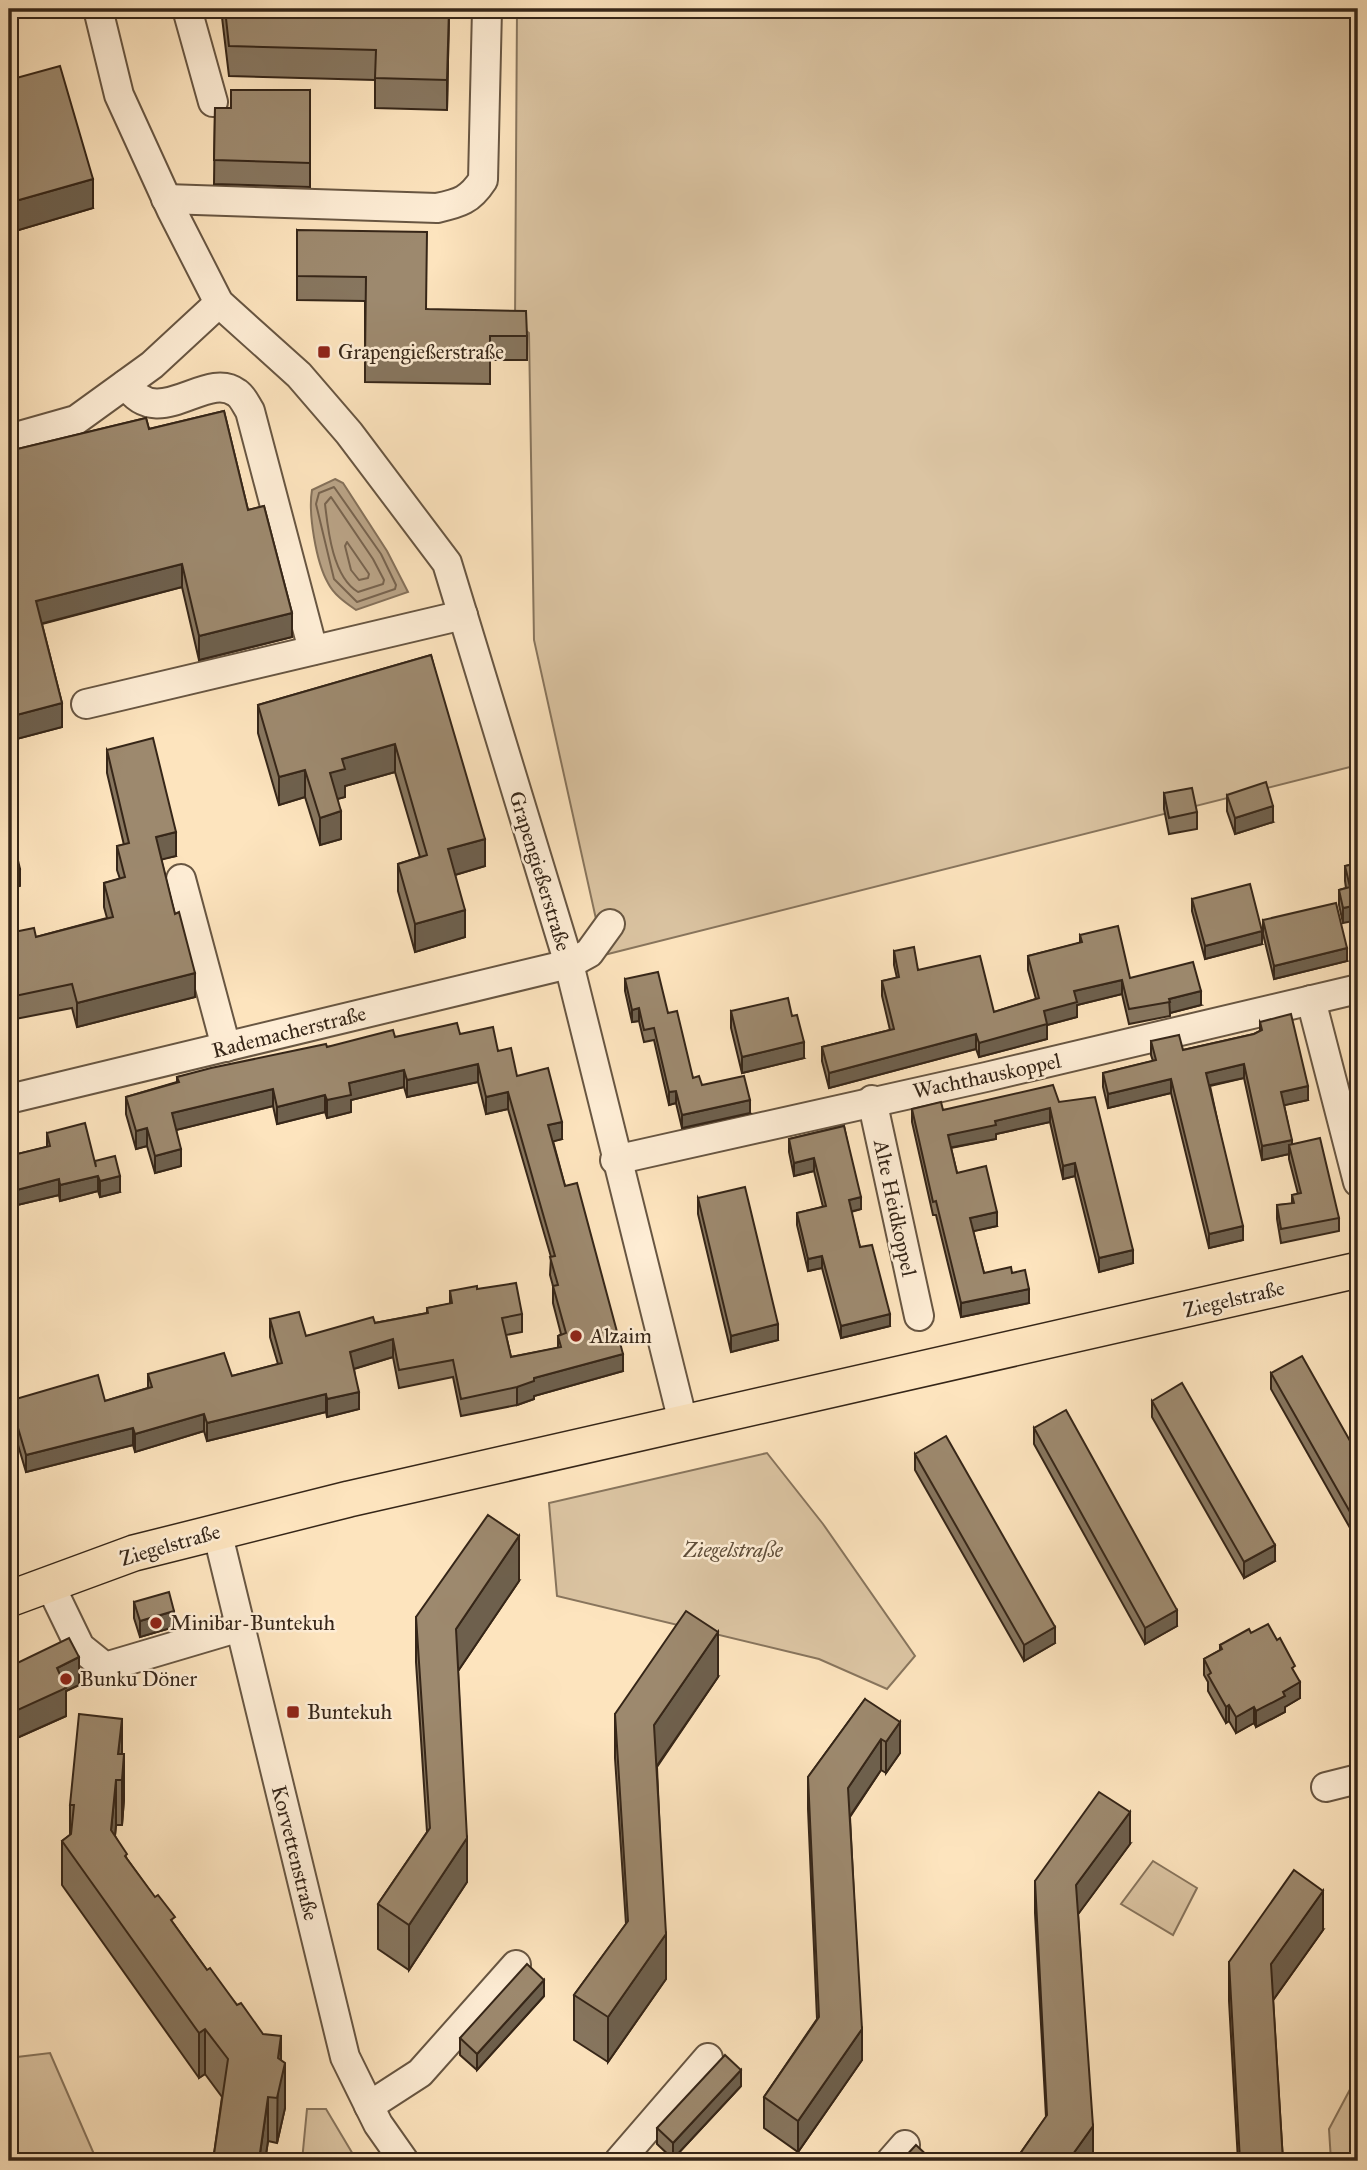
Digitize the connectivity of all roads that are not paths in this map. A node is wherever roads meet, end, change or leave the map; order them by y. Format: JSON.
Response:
{"nodes":[{"id":1,"x":98,"y":9,"type":"edge"},
{"id":2,"x":187,"y":9,"type":"edge"},
{"id":3,"x":487,"y":9,"type":"edge"},
{"id":4,"x":214,"y":102,"type":"dead end"},
{"id":5,"x":166,"y":199,"type":"junction"},
{"id":6,"x":219,"y":303,"type":"junction"},
{"id":7,"x":126,"y":384,"type":"junction"},
{"id":8,"x":9,"y":439,"type":"edge"},
{"id":9,"x":463,"y":615,"type":"junction"},
{"id":10,"x":313,"y":650,"type":"junction"},
{"id":11,"x":86,"y":705,"type":"dead end"},
{"id":12,"x":181,"y":879,"type":"dead end"},
{"id":13,"x":610,"y":924,"type":"dead end"},
{"id":14,"x":569,"y":964,"type":"junction"},
{"id":15,"x":1358,"y":989,"type":"edge"},
{"id":16,"x":1311,"y":1000,"type":"junction"},
{"id":17,"x":226,"y":1046,"type":"junction"},
{"id":18,"x":9,"y":1099,"type":"edge"},
{"id":19,"x":872,"y":1100,"type":"junction"},
{"id":20,"x":615,"y":1160,"type":"junction"},
{"id":21,"x":1358,"y":1182,"type":"edge"},
{"id":22,"x":1358,"y":1270,"type":"edge"},
{"id":23,"x":919,"y":1316,"type":"dead end"},
{"id":24,"x":683,"y":1422,"type":"junction"},
{"id":25,"x":217,"y":1531,"type":"junction"},
{"id":26,"x":49,"y":1583,"type":"junction"},
{"id":27,"x":9,"y":1598,"type":"edge"},
{"id":28,"x":240,"y":1627,"type":"junction"},
{"id":29,"x":1358,"y":1779,"type":"edge"},
{"id":30,"x":1326,"y":1787,"type":"dead end"},
{"id":31,"x":516,"y":1965,"type":"dead end"},
{"id":32,"x":708,"y":2058,"type":"dead end"},
{"id":33,"x":369,"y":2106,"type":"junction"},
{"id":34,"x":404,"y":2161,"type":"edge"},
{"id":35,"x":619,"y":2161,"type":"edge"}],
"edges":[{"from":1,"to":5,"type":"street","name":"Grapengießerstraße"},
{"from":2,"to":4,"type":"street"},
{"from":3,"to":5,"type":"street"},
{"from":5,"to":6,"type":"street","name":"Grapengießerstraße"},
{"from":6,"to":7,"type":"street"},
{"from":6,"to":9,"type":"street","name":"Grapengießerstraße"},
{"from":7,"to":8,"type":"street"},
{"from":7,"to":10,"type":"street"},
{"from":9,"to":10,"type":"street"},
{"from":9,"to":14,"type":"street","name":"Grapengießerstraße"},
{"from":10,"to":11,"type":"street"},
{"from":12,"to":17,"type":"street"},
{"from":13,"to":14,"type":"street"},
{"from":14,"to":17,"type":"street","name":"Rademacherstraße"},
{"from":14,"to":20,"type":"street","name":"Grapengießerstraße"},
{"from":15,"to":16,"type":"street","name":"Wachthauskoppel"},
{"from":16,"to":19,"type":"street","name":"Wachthauskoppel"},
{"from":16,"to":21,"type":"street"},
{"from":17,"to":18,"type":"street","name":"Rademacherstraße"},
{"from":19,"to":20,"type":"street","name":"Wachthauskoppel"},
{"from":19,"to":23,"type":"street","name":"Alte Heidkoppel"},
{"from":20,"to":24,"type":"street","name":"Grapengießerstraße"},
{"from":22,"to":24,"type":"main road","name":"Ziegelstraße"},
{"from":24,"to":25,"type":"main road","name":"Ziegelstraße"},
{"from":25,"to":26,"type":"main road","name":"Ziegelstraße"},
{"from":25,"to":28,"type":"street","name":"Korvettenstraße"},
{"from":26,"to":27,"type":"main road","name":"Ziegelstraße"},
{"from":26,"to":28,"type":"street"},
{"from":28,"to":33,"type":"street","name":"Korvettenstraße"},
{"from":29,"to":30,"type":"street"},
{"from":31,"to":33,"type":"street"},
{"from":32,"to":35,"type":"street"},
{"from":33,"to":34,"type":"street","name":"Korvettenstraße"}]}
